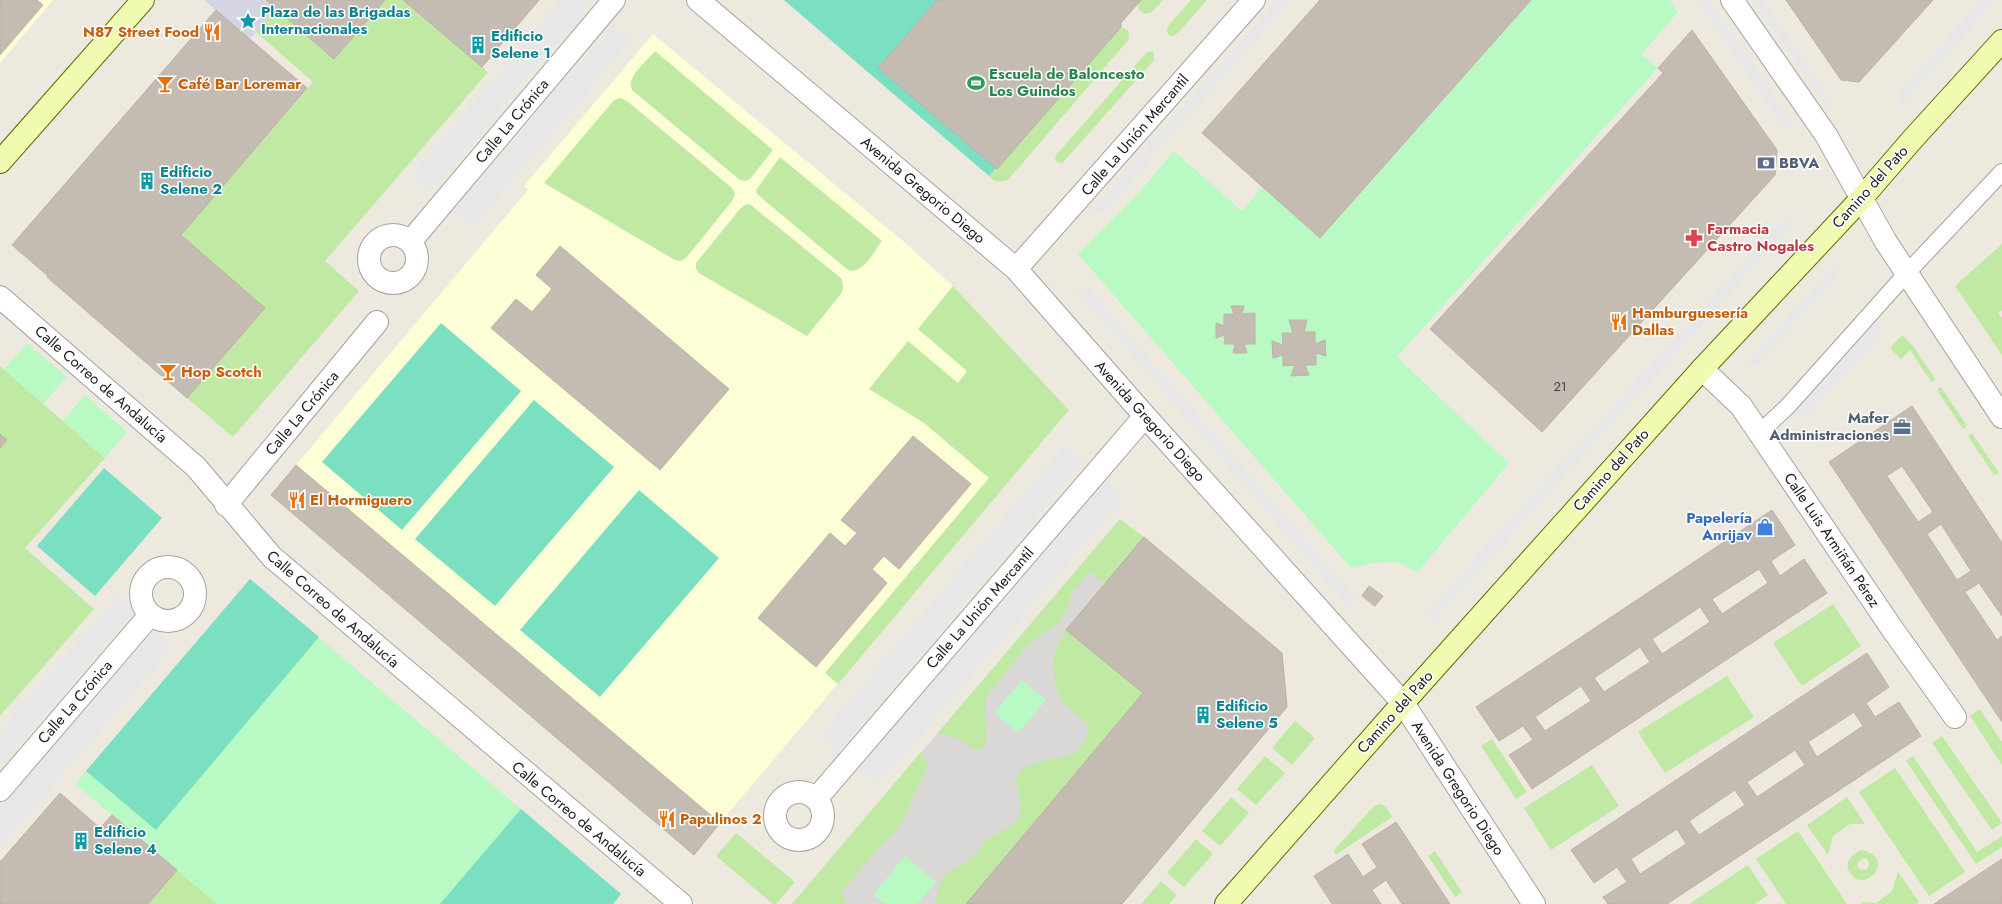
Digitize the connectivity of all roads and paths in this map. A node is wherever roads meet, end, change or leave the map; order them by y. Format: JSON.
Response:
{"nodes":[{"id":1,"x":143,"y":0,"type":"edge"},
{"id":2,"x":614,"y":0,"type":"edge"},
{"id":3,"x":698,"y":0,"type":"edge"},
{"id":4,"x":1254,"y":0,"type":"edge"},
{"id":5,"x":1732,"y":0,"type":"edge"},
{"id":6,"x":2002,"y":41,"type":"edge"},
{"id":7,"x":0,"y":162,"type":"edge"},
{"id":8,"x":2002,"y":172,"type":"edge"},
{"id":9,"x":1862,"y":199,"type":"junction"},
{"id":10,"x":410,"y":242,"type":"dead end"},
{"id":11,"x":1016,"y":269,"type":"junction"},
{"id":12,"x":1906,"y":274,"type":"junction"},
{"id":13,"x":0,"y":297,"type":"edge"},
{"id":14,"x":377,"y":322,"type":"dead end"},
{"id":15,"x":1702,"y":369,"type":"junction"},
{"id":16,"x":1145,"y":416,"type":"junction"},
{"id":17,"x":2002,"y":417,"type":"edge"},
{"id":18,"x":1759,"y":432,"type":"junction"},
{"id":19,"x":226,"y":505,"type":"junction"},
{"id":20,"x":150,"y":615,"type":"dead end"},
{"id":21,"x":1403,"y":703,"type":"junction"},
{"id":22,"x":1955,"y":717,"type":"dead end"},
{"id":23,"x":0,"y":790,"type":"edge"},
{"id":24,"x":816,"y":799,"type":"dead end"},
{"id":25,"x":682,"y":904,"type":"edge"},
{"id":26,"x":1226,"y":904,"type":"edge"},
{"id":27,"x":1534,"y":904,"type":"edge"}],
"edges":[{"from":1,"to":7,"type":"street"},
{"from":2,"to":10,"type":"street","name":"Calle La Crónica"},
{"from":3,"to":11,"type":"street","name":"Avenida Gregorio Diego"},
{"from":4,"to":11,"type":"street","name":"Calle La Unión Mercantil"},
{"from":5,"to":9,"type":"street"},
{"from":6,"to":9,"type":"street","name":"Camino del Pato"},
{"from":8,"to":12,"type":"lane"},
{"from":9,"to":12,"type":"street"},
{"from":9,"to":15,"type":"street","name":"Camino del Pato"},
{"from":11,"to":16,"type":"street","name":"Avenida Gregorio Diego"},
{"from":12,"to":17,"type":"street"},
{"from":12,"to":18,"type":"lane"},
{"from":13,"to":19,"type":"street","name":"Calle Correo de Andalucía"},
{"from":14,"to":19,"type":"street","name":"Calle La Crónica"},
{"from":15,"to":18,"type":"street","name":"Calle Luis Armiñán Pérez"},
{"from":15,"to":21,"type":"street","name":"Camino del Pato"},
{"from":16,"to":21,"type":"street","name":"Avenida Gregorio Diego"},
{"from":16,"to":24,"type":"street","name":"Calle La Unión Mercantil"},
{"from":18,"to":22,"type":"street","name":"Calle Luis Armiñán Pérez"},
{"from":19,"to":25,"type":"street","name":"Calle Correo de Andalucía"},
{"from":20,"to":23,"type":"street","name":"Calle La Crónica"},
{"from":21,"to":26,"type":"street","name":"Camino del Pato"},
{"from":21,"to":27,"type":"street","name":"Avenida Gregorio Diego"}]}
